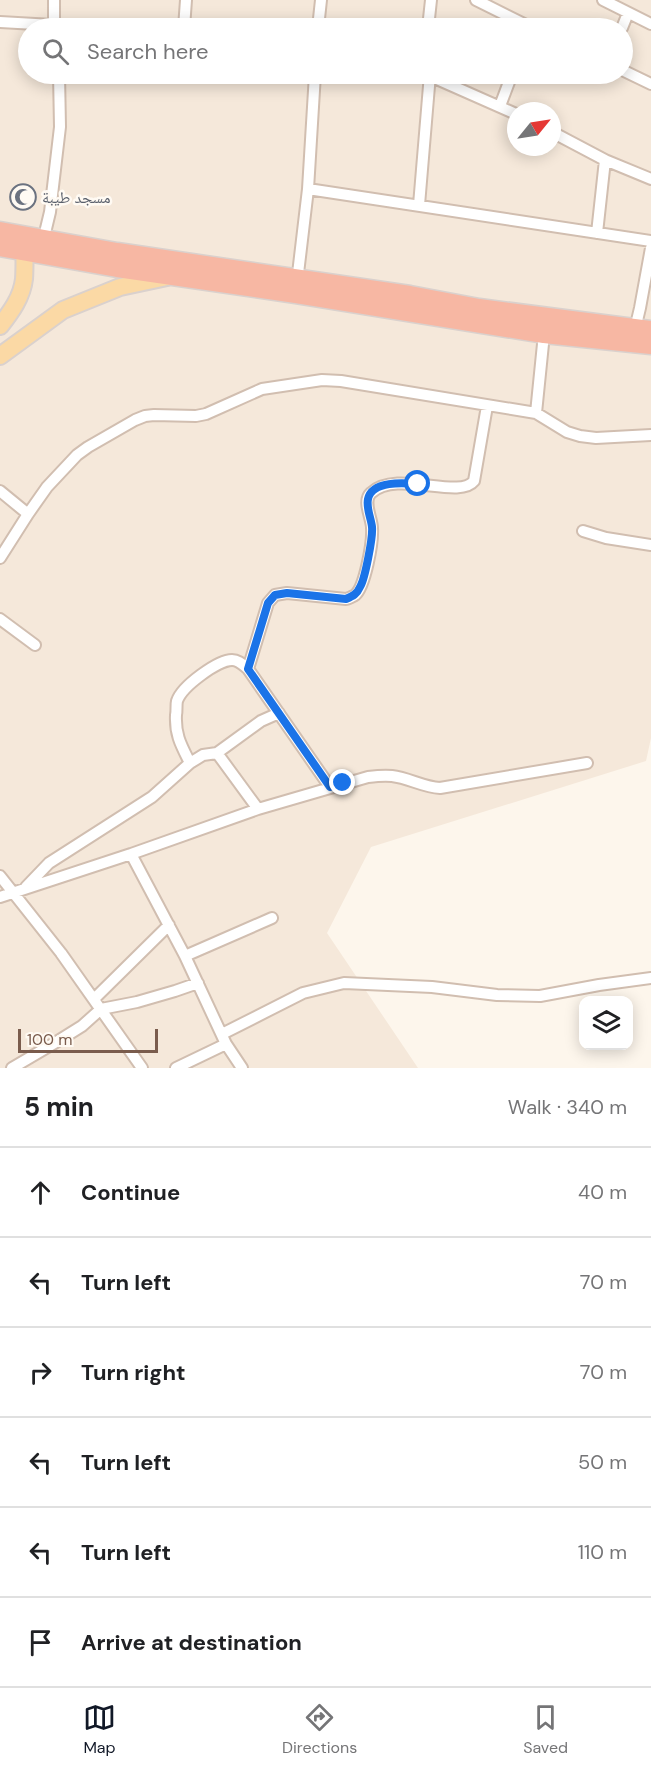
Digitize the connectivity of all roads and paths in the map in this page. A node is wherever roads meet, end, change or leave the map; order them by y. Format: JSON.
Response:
{"nodes":[{"id":1,"x":54,"y":0,"type":"edge"},
{"id":2,"x":186,"y":0,"type":"edge"},
{"id":3,"x":321,"y":0,"type":"edge"},
{"id":4,"x":431,"y":0,"type":"edge"},
{"id":5,"x":476,"y":0,"type":"edge"},
{"id":6,"x":603,"y":0,"type":"edge"},
{"id":7,"x":628,"y":13,"type":"junction"},
{"id":8,"x":54,"y":18,"type":"edge"},
{"id":9,"x":185,"y":18,"type":"edge"},
{"id":10,"x":319,"y":18,"type":"edge"},
{"id":11,"x":429,"y":18,"type":"edge"},
{"id":12,"x":510,"y":18,"type":"edge"},
{"id":13,"x":626,"y":18,"type":"edge"},
{"id":14,"x":0,"y":22,"type":"edge"},
{"id":15,"x":18,"y":24,"type":"edge"},
{"id":16,"x":651,"y":24,"type":"edge"},
{"id":17,"x":633,"y":75,"type":"edge"},
{"id":18,"x":59,"y":84,"type":"edge"},
{"id":19,"x":314,"y":84,"type":"edge"},
{"id":20,"x":429,"y":84,"type":"edge"},
{"id":21,"x":450,"y":84,"type":"edge"},
{"id":22,"x":508,"y":84,"type":"edge"},
{"id":23,"x":651,"y":84,"type":"edge"},
{"id":24,"x":500,"y":106,"type":"junction"},
{"id":25,"x":507,"y":110,"type":"edge"},
{"id":26,"x":561,"y":137,"type":"edge"},
{"id":27,"x":605,"y":160,"type":"junction"},
{"id":28,"x":651,"y":179,"type":"edge"},
{"id":29,"x":308,"y":189,"type":"junction"},
{"id":30,"x":420,"y":205,"type":"junction"},
{"id":31,"x":0,"y":231,"type":"edge"},
{"id":32,"x":597,"y":233,"type":"junction"},
{"id":33,"x":31,"y":241,"type":"junction"},
{"id":34,"x":651,"y":241,"type":"edge"},
{"id":35,"x":0,"y":247,"type":"edge"},
{"id":36,"x":651,"y":248,"type":"edge"},
{"id":37,"x":173,"y":276,"type":"junction"},
{"id":38,"x":296,"y":286,"type":"junction"},
{"id":39,"x":646,"y":308,"type":"edge"},
{"id":40,"x":0,"y":327,"type":"edge"},
{"id":41,"x":643,"y":329,"type":"edge"},
{"id":42,"x":544,"y":334,"type":"junction"},
{"id":43,"x":651,"y":345,"type":"edge"},
{"id":44,"x":6,"y":351,"type":"edge"},
{"id":45,"x":487,"y":406,"type":"junction"},
{"id":46,"x":536,"y":414,"type":"junction"},
{"id":47,"x":651,"y":435,"type":"edge"},
{"id":48,"x":0,"y":491,"type":"edge"},
{"id":49,"x":28,"y":514,"type":"junction"},
{"id":50,"x":583,"y":531,"type":"dead end"},
{"id":51,"x":651,"y":545,"type":"edge"},
{"id":52,"x":0,"y":558,"type":"edge"},
{"id":53,"x":0,"y":619,"type":"edge"},
{"id":54,"x":35,"y":645,"type":"dead end"},
{"id":55,"x":248,"y":669,"type":"junction"},
{"id":56,"x":279,"y":713,"type":"junction"},
{"id":57,"x":218,"y":753,"type":"junction"},
{"id":58,"x":190,"y":763,"type":"junction"},
{"id":59,"x":587,"y":763,"type":"dead end"},
{"id":60,"x":330,"y":787,"type":"junction"},
{"id":61,"x":258,"y":809,"type":"junction"},
{"id":62,"x":131,"y":854,"type":"junction"},
{"id":63,"x":0,"y":876,"type":"edge"},
{"id":64,"x":24,"y":889,"type":"junction"},
{"id":65,"x":13,"y":893,"type":"junction"},
{"id":66,"x":0,"y":897,"type":"edge"},
{"id":67,"x":272,"y":918,"type":"dead end"},
{"id":68,"x":169,"y":925,"type":"junction"},
{"id":69,"x":185,"y":956,"type":"junction"},
{"id":70,"x":651,"y":978,"type":"edge"},
{"id":71,"x":198,"y":983,"type":"junction"},
{"id":72,"x":94,"y":999,"type":"junction"},
{"id":73,"x":101,"y":1009,"type":"junction"},
{"id":74,"x":224,"y":1039,"type":"junction"},
{"id":75,"x":12,"y":1068,"type":"edge"},
{"id":76,"x":142,"y":1068,"type":"edge"},
{"id":77,"x":177,"y":1068,"type":"edge"},
{"id":78,"x":242,"y":1068,"type":"edge"}],
"edges":[{"from":1,"to":8,"type":"street"},
{"from":2,"to":9,"type":"street"},
{"from":3,"to":10,"type":"street"},
{"from":4,"to":11,"type":"street"},
{"from":5,"to":12,"type":"street"},
{"from":6,"to":7,"type":"street"},
{"from":7,"to":13,"type":"street"},
{"from":7,"to":16,"type":"street"},
{"from":14,"to":15,"type":"street"},
{"from":17,"to":23,"type":"street"},
{"from":18,"to":33,"type":"street"},
{"from":19,"to":29,"type":"street"},
{"from":20,"to":30,"type":"street"},
{"from":21,"to":24,"type":"street"},
{"from":22,"to":24,"type":"street"},
{"from":24,"to":25,"type":"street"},
{"from":26,"to":27,"type":"street"},
{"from":27,"to":28,"type":"street"},
{"from":27,"to":32,"type":"street"},
{"from":29,"to":30,"type":"street"},
{"from":29,"to":38,"type":"street"},
{"from":30,"to":32,"type":"street"},
{"from":31,"to":33,"type":"highway"},
{"from":32,"to":34,"type":"street"},
{"from":33,"to":35,"type":"highway"},
{"from":33,"to":37,"type":"highway"},
{"from":33,"to":38,"type":"highway"},
{"from":33,"to":40,"type":"main road"},
{"from":36,"to":39,"type":"street"},
{"from":37,"to":38,"type":"highway"},
{"from":37,"to":44,"type":"main road"},
{"from":38,"to":41,"type":"highway"},
{"from":38,"to":42,"type":"highway"},
{"from":39,"to":41,"type":"street"},
{"from":40,"to":44,"type":"main road"},
{"from":42,"to":43,"type":"highway"},
{"from":42,"to":46,"type":"street"},
{"from":45,"to":46,"type":"street"},
{"from":45,"to":49,"type":"street"},
{"from":45,"to":55,"type":"street"},
{"from":46,"to":47,"type":"street"},
{"from":48,"to":49,"type":"street"},
{"from":49,"to":52,"type":"street"},
{"from":50,"to":51,"type":"street"},
{"from":53,"to":54,"type":"street"},
{"from":55,"to":56,"type":"street"},
{"from":55,"to":58,"type":"street"},
{"from":56,"to":57,"type":"street"},
{"from":56,"to":60,"type":"street"},
{"from":57,"to":58,"type":"street"},
{"from":57,"to":61,"type":"street"},
{"from":58,"to":64,"type":"street"},
{"from":59,"to":60,"type":"street"},
{"from":60,"to":61,"type":"street"},
{"from":61,"to":62,"type":"street"},
{"from":62,"to":64,"type":"street"},
{"from":62,"to":68,"type":"street"},
{"from":63,"to":65,"type":"street"},
{"from":64,"to":65,"type":"street"},
{"from":65,"to":66,"type":"street"},
{"from":65,"to":72,"type":"street"},
{"from":67,"to":69,"type":"street"},
{"from":68,"to":69,"type":"street"},
{"from":68,"to":72,"type":"street"},
{"from":69,"to":71,"type":"street"},
{"from":70,"to":74,"type":"street"},
{"from":71,"to":73,"type":"street"},
{"from":71,"to":74,"type":"street"},
{"from":72,"to":73,"type":"street"},
{"from":73,"to":75,"type":"street"},
{"from":73,"to":76,"type":"street"},
{"from":74,"to":77,"type":"street"},
{"from":74,"to":78,"type":"street"}]}
